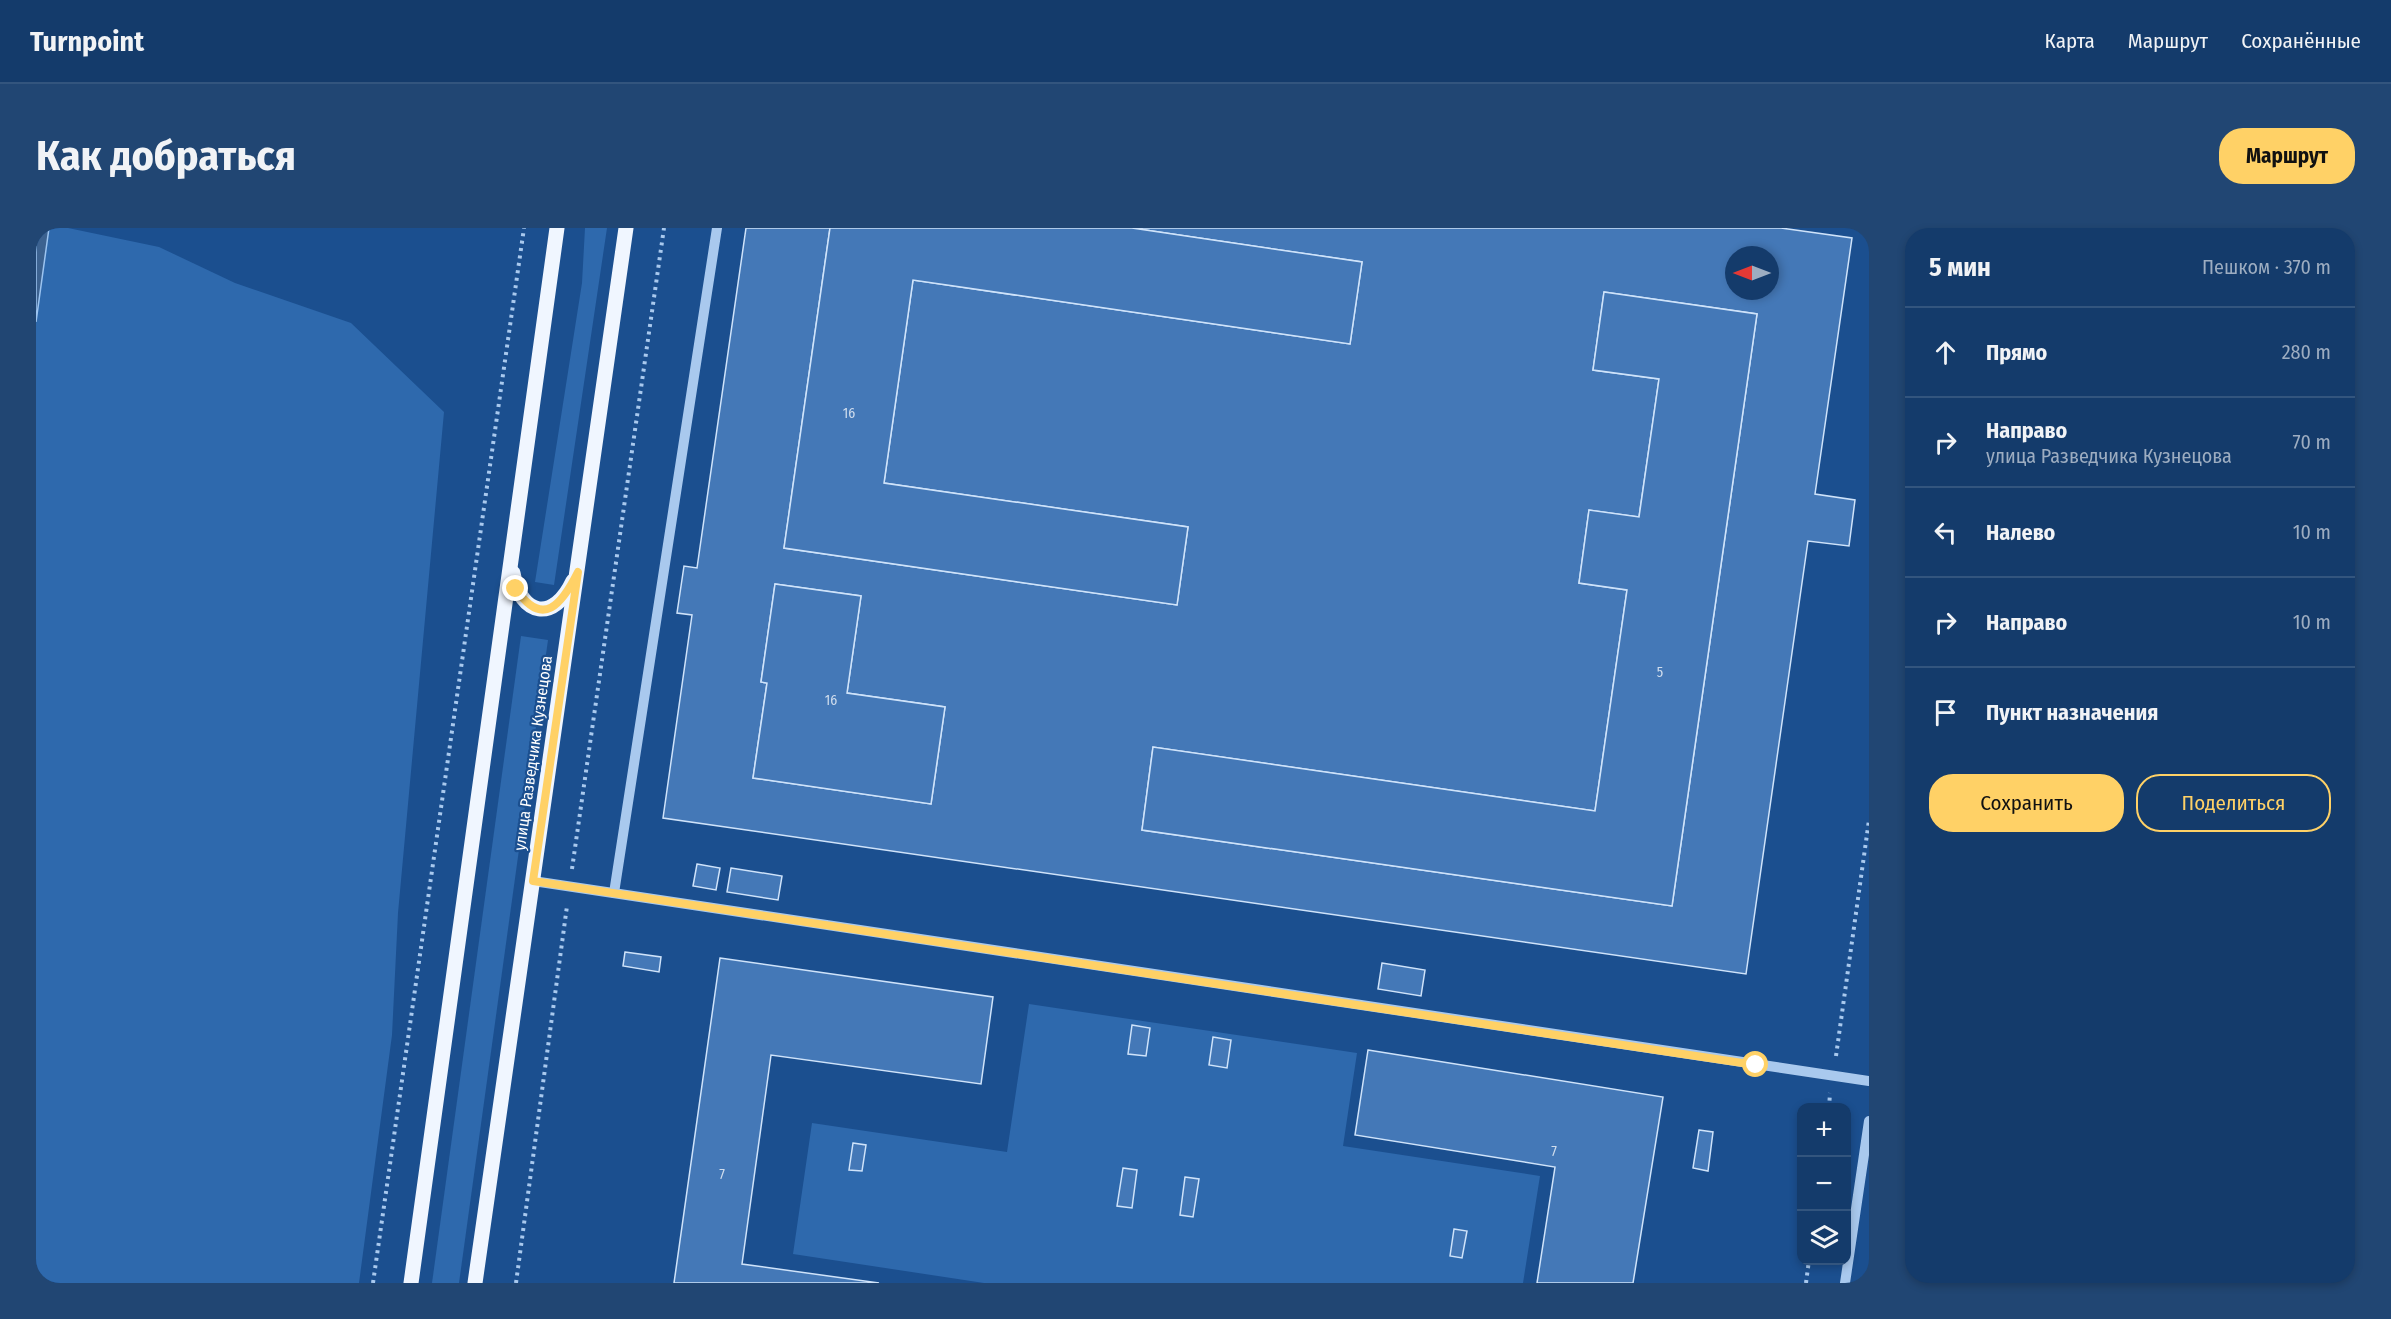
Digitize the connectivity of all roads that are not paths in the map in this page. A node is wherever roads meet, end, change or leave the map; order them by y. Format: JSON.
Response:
{"nodes":[{"id":1,"x":557,"y":228,"type":"edge"},
{"id":2,"x":626,"y":228,"type":"edge"},
{"id":3,"x":717,"y":228,"type":"edge"},
{"id":4,"x":512,"y":564,"type":"junction"},
{"id":5,"x":578,"y":572,"type":"junction"},
{"id":6,"x":533,"y":881,"type":"junction"},
{"id":7,"x":614,"y":893,"type":"junction"},
{"id":8,"x":1869,"y":1082,"type":"edge"},
{"id":9,"x":1869,"y":1121,"type":"edge"},
{"id":10,"x":411,"y":1283,"type":"edge"},
{"id":11,"x":475,"y":1283,"type":"edge"},
{"id":12,"x":1845,"y":1283,"type":"edge"}],
"edges":[{"from":1,"to":4,"type":"main road"},
{"from":2,"to":5,"type":"main road","name":"улица Разведчика Кузнецова"},
{"from":3,"to":7,"type":"street"},
{"from":4,"to":5,"type":"main road"},
{"from":4,"to":10,"type":"main road"},
{"from":5,"to":6,"type":"main road","name":"улица Разведчика Кузнецова"},
{"from":6,"to":7,"type":"street"},
{"from":6,"to":11,"type":"main road","name":"улица Разведчика Кузнецова"},
{"from":7,"to":8,"type":"street"},
{"from":9,"to":12,"type":"street"}]}
